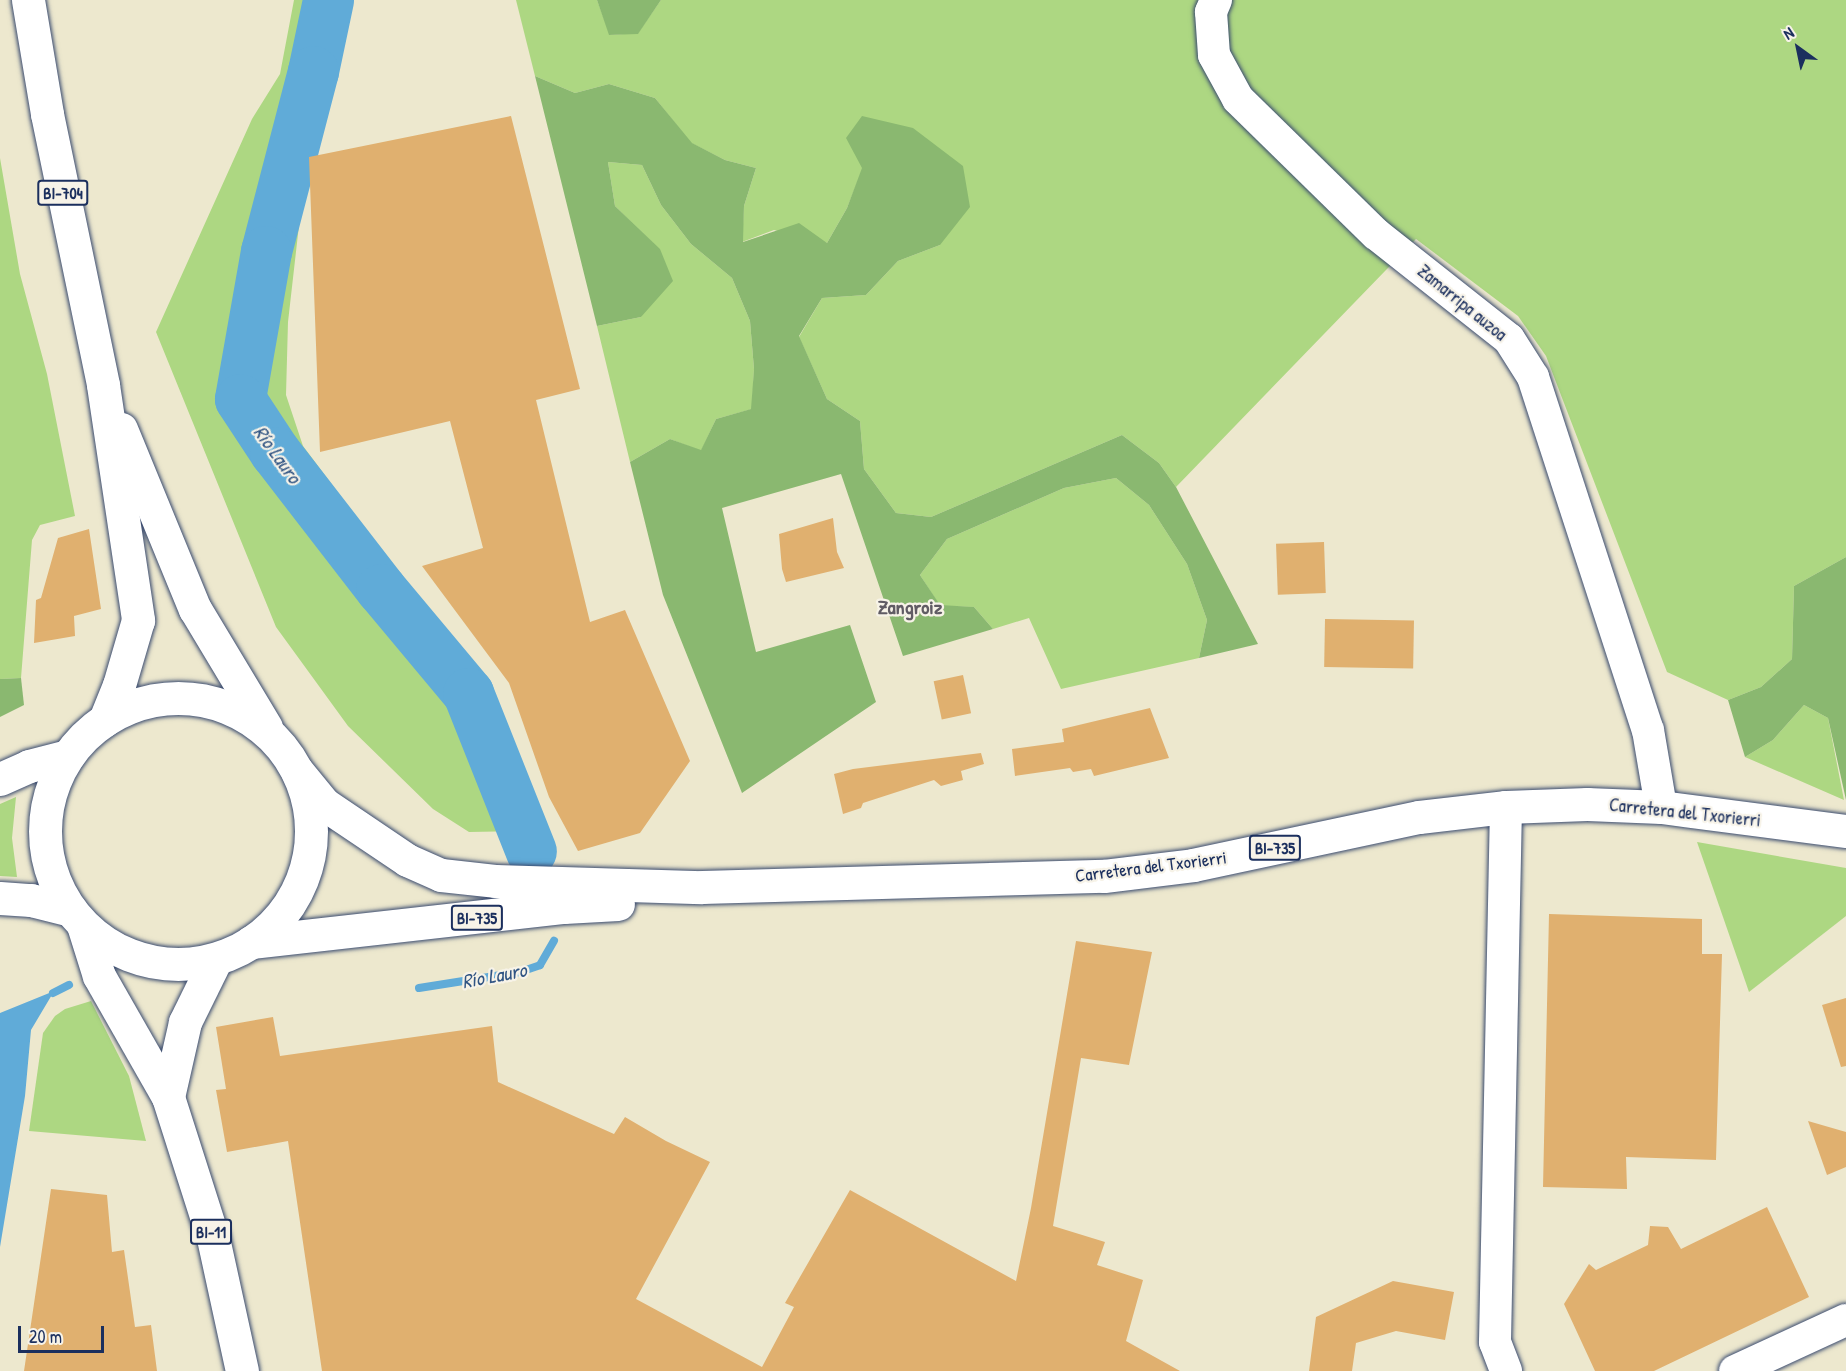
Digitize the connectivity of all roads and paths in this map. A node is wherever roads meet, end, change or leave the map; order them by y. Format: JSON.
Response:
{"nodes":[{"id":1,"x":28,"y":0,"type":"edge"},
{"id":2,"x":1216,"y":0,"type":"edge"},
{"id":3,"x":103,"y":385,"type":"junction"},
{"id":4,"x":105,"y":720,"type":"junction"},
{"id":5,"x":270,"y":734,"type":"junction"},
{"id":6,"x":68,"y":756,"type":"junction"},
{"id":7,"x":297,"y":771,"type":"junction"},
{"id":8,"x":0,"y":779,"type":"edge"},
{"id":9,"x":1506,"y":807,"type":"junction"},
{"id":10,"x":1661,"y":807,"type":"junction"},
{"id":11,"x":1846,"y":831,"type":"edge"},
{"id":12,"x":702,"y":887,"type":"junction"},
{"id":13,"x":0,"y":898,"type":"edge"},
{"id":14,"x":77,"y":917,"type":"junction"},
{"id":15,"x":251,"y":942,"type":"junction"},
{"id":16,"x":216,"y":959,"type":"junction"},
{"id":17,"x":168,"y":1097,"type":"junction"},
{"id":18,"x":1846,"y":1320,"type":"edge"},
{"id":19,"x":242,"y":1371,"type":"edge"},
{"id":20,"x":1506,"y":1371,"type":"edge"},
{"id":21,"x":1736,"y":1371,"type":"edge"}],
"edges":[{"from":1,"to":3,"type":"main road","number":"BI-704"},
{"from":2,"to":10,"type":"street","name":"Zamarripa auzoa"},
{"from":3,"to":4,"type":"main road","number":"BI-704"},
{"from":3,"to":5,"type":"main road","number":"BI-704"},
{"from":4,"to":5,"type":"main road","number":"BI-735"},
{"from":4,"to":6,"type":"main road","number":"BI-735"},
{"from":5,"to":7,"type":"main road","number":"BI-735"},
{"from":6,"to":8,"type":"main road"},
{"from":6,"to":14,"type":"main road","number":"BI-735"},
{"from":7,"to":12,"type":"main road","number":"BI-735"},
{"from":7,"to":15,"type":"main road","number":"BI-735"},
{"from":9,"to":10,"type":"main road","name":"Carretera del Txorierri","number":"BI-735"},
{"from":9,"to":12,"type":"main road","name":"Carretera del Txorierri","number":"BI-735"},
{"from":9,"to":20,"type":"street"},
{"from":10,"to":11,"type":"main road","name":"Carretera del Txorierri","number":"BI-735"},
{"from":12,"to":15,"type":"main road","number":"BI-735"},
{"from":13,"to":14,"type":"main road","number":"BI-735"},
{"from":14,"to":16,"type":"main road","number":"BI-735"},
{"from":14,"to":17,"type":"main road","number":"BI-11"},
{"from":15,"to":16,"type":"main road","number":"BI-735"},
{"from":16,"to":17,"type":"main road"},
{"from":17,"to":19,"type":"main road","number":"BI-11"},
{"from":18,"to":21,"type":"street"}]}
